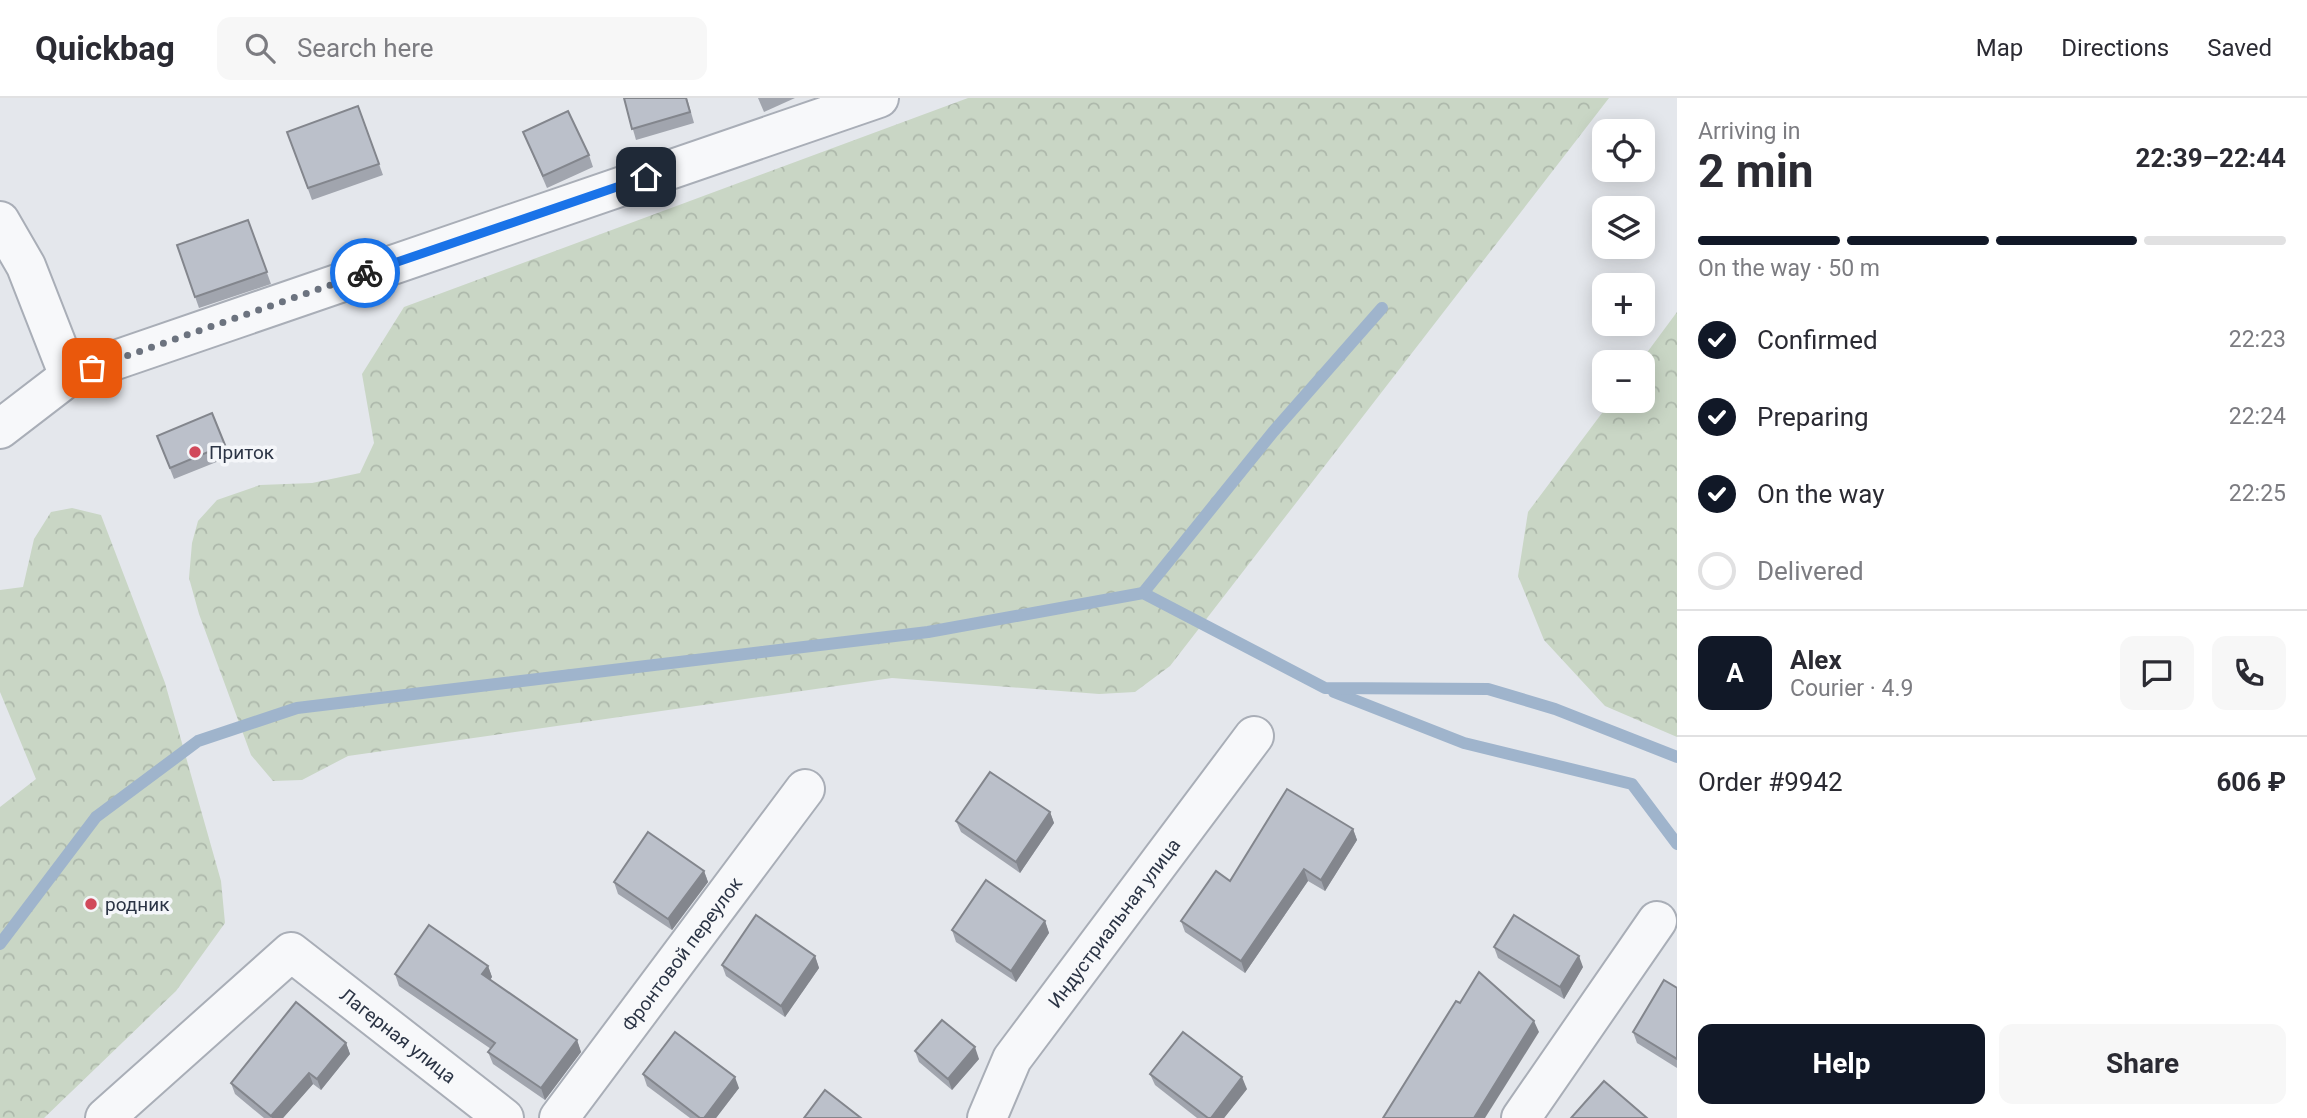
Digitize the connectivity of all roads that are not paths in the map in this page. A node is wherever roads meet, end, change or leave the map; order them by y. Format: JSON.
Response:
{"nodes":[{"id":1,"x":878,"y":98,"type":"edge"},
{"id":2,"x":0,"y":221,"type":"edge"},
{"id":3,"x":69,"y":376,"type":"junction"},
{"id":4,"x":0,"y":429,"type":"edge"},
{"id":5,"x":1254,"y":736,"type":"dead end"},
{"id":6,"x":805,"y":789,"type":"dead end"},
{"id":7,"x":1657,"y":921,"type":"dead end"},
{"id":8,"x":105,"y":1118,"type":"edge"},
{"id":9,"x":504,"y":1118,"type":"edge"},
{"id":10,"x":559,"y":1118,"type":"edge"},
{"id":11,"x":987,"y":1118,"type":"edge"},
{"id":12,"x":1521,"y":1118,"type":"edge"}],
"edges":[{"from":1,"to":3,"type":"street"},
{"from":2,"to":3,"type":"street"},
{"from":3,"to":4,"type":"street"},
{"from":5,"to":11,"type":"street","name":"Индустриальная улица"},
{"from":6,"to":10,"type":"street","name":"Фронтовой переулок"},
{"from":7,"to":12,"type":"street"},
{"from":8,"to":9,"type":"street","name":"Лагерная улица"}]}
